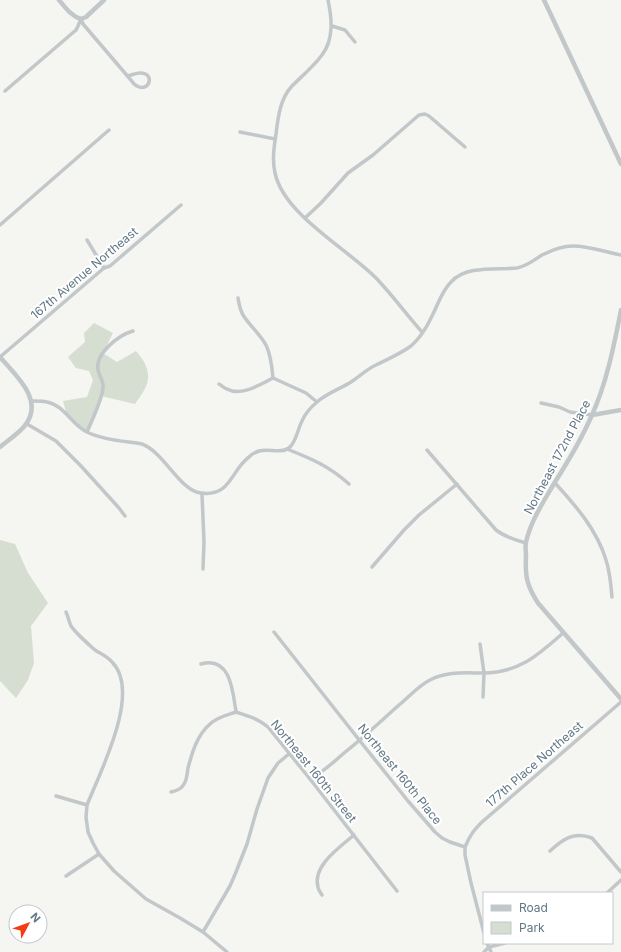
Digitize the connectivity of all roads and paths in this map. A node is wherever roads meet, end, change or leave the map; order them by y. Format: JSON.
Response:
{"nodes":[{"id":1,"x":59,"y":0,"type":"edge"},
{"id":2,"x":104,"y":0,"type":"edge"},
{"id":3,"x":328,"y":0,"type":"edge"},
{"id":4,"x":544,"y":0,"type":"edge"},
{"id":5,"x":81,"y":19,"type":"junction"},
{"id":6,"x":332,"y":26,"type":"junction"},
{"id":7,"x":355,"y":42,"type":"dead end"},
{"id":8,"x":127,"y":76,"type":"junction"},
{"id":9,"x":5,"y":91,"type":"dead end"},
{"id":10,"x":109,"y":130,"type":"dead end"},
{"id":11,"x":240,"y":132,"type":"dead end"},
{"id":12,"x":275,"y":139,"type":"junction"},
{"id":13,"x":465,"y":147,"type":"dead end"},
{"id":14,"x":621,"y":164,"type":"edge"},
{"id":15,"x":181,"y":205,"type":"dead end"},
{"id":16,"x":305,"y":218,"type":"junction"},
{"id":17,"x":0,"y":225,"type":"edge"},
{"id":18,"x":87,"y":240,"type":"dead end"},
{"id":19,"x":621,"y":255,"type":"edge"},
{"id":20,"x":104,"y":268,"type":"junction"},
{"id":21,"x":238,"y":298,"type":"dead end"},
{"id":22,"x":621,"y":310,"type":"edge"},
{"id":23,"x":133,"y":331,"type":"dead end"},
{"id":24,"x":422,"y":332,"type":"junction"},
{"id":25,"x":0,"y":357,"type":"edge"},
{"id":26,"x":273,"y":378,"type":"junction"},
{"id":27,"x":219,"y":384,"type":"dead end"},
{"id":28,"x":32,"y":401,"type":"junction"},
{"id":29,"x":317,"y":402,"type":"junction"},
{"id":30,"x":541,"y":403,"type":"dead end"},
{"id":31,"x":621,"y":410,"type":"edge"},
{"id":32,"x":592,"y":415,"type":"junction"},
{"id":33,"x":27,"y":424,"type":"junction"},
{"id":34,"x":87,"y":432,"type":"junction"},
{"id":35,"x":0,"y":447,"type":"edge"},
{"id":36,"x":288,"y":449,"type":"junction"},
{"id":37,"x":427,"y":450,"type":"dead end"},
{"id":38,"x":555,"y":483,"type":"junction"},
{"id":39,"x":349,"y":484,"type":"dead end"},
{"id":40,"x":457,"y":484,"type":"junction"},
{"id":41,"x":202,"y":494,"type":"junction"},
{"id":42,"x":125,"y":516,"type":"dead end"},
{"id":43,"x":526,"y":543,"type":"junction"},
{"id":44,"x":372,"y":567,"type":"dead end"},
{"id":45,"x":202,"y":569,"type":"dead end"},
{"id":46,"x":612,"y":597,"type":"dead end"},
{"id":47,"x":66,"y":612,"type":"dead end"},
{"id":48,"x":274,"y":632,"type":"dead end"},
{"id":49,"x":563,"y":633,"type":"junction"},
{"id":50,"x":480,"y":644,"type":"dead end"},
{"id":51,"x":201,"y":664,"type":"dead end"},
{"id":52,"x":484,"y":673,"type":"junction"},
{"id":53,"x":483,"y":698,"type":"dead end"},
{"id":54,"x":621,"y":700,"type":"edge"},
{"id":55,"x":236,"y":712,"type":"junction"},
{"id":56,"x":360,"y":740,"type":"junction"},
{"id":57,"x":289,"y":754,"type":"junction"},
{"id":58,"x":310,"y":779,"type":"junction"},
{"id":59,"x":172,"y":792,"type":"dead end"},
{"id":60,"x":56,"y":796,"type":"dead end"},
{"id":61,"x":87,"y":805,"type":"junction"},
{"id":62,"x":354,"y":835,"type":"junction"},
{"id":63,"x":465,"y":846,"type":"junction"},
{"id":64,"x":550,"y":851,"type":"dead end"},
{"id":65,"x":98,"y":854,"type":"junction"},
{"id":66,"x":621,"y":872,"type":"edge"},
{"id":67,"x":66,"y":876,"type":"dead end"},
{"id":68,"x":621,"y":880,"type":"edge"},
{"id":69,"x":397,"y":891,"type":"dead end"},
{"id":70,"x":607,"y":892,"type":"edge"},
{"id":71,"x":322,"y":895,"type":"dead end"},
{"id":72,"x":483,"y":929,"type":"edge"},
{"id":73,"x":203,"y":932,"type":"junction"},
{"id":74,"x":488,"y":945,"type":"edge"},
{"id":75,"x":227,"y":952,"type":"edge"},
{"id":76,"x":484,"y":952,"type":"edge"},
{"id":77,"x":491,"y":952,"type":"edge"}],
"edges":[{"from":1,"to":5,"type":"street"},
{"from":2,"to":5,"type":"street"},
{"from":3,"to":6,"type":"street"},
{"from":4,"to":14,"type":"street"},
{"from":5,"to":8,"type":"street"},
{"from":5,"to":9,"type":"street"},
{"from":6,"to":7,"type":"street"},
{"from":6,"to":12,"type":"street"},
{"from":8,"to":8,"type":"street"},
{"from":10,"to":17,"type":"street"},
{"from":11,"to":12,"type":"street"},
{"from":12,"to":16,"type":"street"},
{"from":13,"to":16,"type":"street"},
{"from":15,"to":20,"type":"street","name":"167th Avenue Northeast"},
{"from":16,"to":24,"type":"street"},
{"from":18,"to":20,"type":"street"},
{"from":19,"to":24,"type":"street"},
{"from":20,"to":25,"type":"street","name":"167th Avenue Northeast"},
{"from":21,"to":26,"type":"street"},
{"from":22,"to":32,"type":"street","name":"Northeast 172nd Place"},
{"from":23,"to":34,"type":"street"},
{"from":24,"to":29,"type":"street"},
{"from":25,"to":28,"type":"street"},
{"from":26,"to":27,"type":"street"},
{"from":26,"to":29,"type":"street"},
{"from":28,"to":33,"type":"street"},
{"from":28,"to":34,"type":"street"},
{"from":29,"to":36,"type":"street"},
{"from":30,"to":32,"type":"street"},
{"from":31,"to":32,"type":"street"},
{"from":32,"to":38,"type":"street","name":"Northeast 172nd Place"},
{"from":33,"to":35,"type":"street"},
{"from":33,"to":42,"type":"street"},
{"from":34,"to":41,"type":"street"},
{"from":36,"to":39,"type":"street"},
{"from":36,"to":41,"type":"street"},
{"from":37,"to":40,"type":"street"},
{"from":38,"to":43,"type":"street","name":"Northeast 172nd Place"},
{"from":38,"to":46,"type":"street"},
{"from":40,"to":43,"type":"street"},
{"from":40,"to":44,"type":"street"},
{"from":41,"to":45,"type":"street"},
{"from":43,"to":49,"type":"street","name":"Northeast 172nd Place"},
{"from":47,"to":61,"type":"street"},
{"from":48,"to":56,"type":"street","name":"Northeast 160th Place"},
{"from":49,"to":52,"type":"street"},
{"from":49,"to":54,"type":"street","name":"Northeast 172nd Place"},
{"from":50,"to":52,"type":"street"},
{"from":51,"to":55,"type":"street"},
{"from":52,"to":53,"type":"street"},
{"from":52,"to":56,"type":"street"},
{"from":54,"to":63,"type":"street","name":"177th Place Northeast"},
{"from":55,"to":57,"type":"street","name":"Northeast 160th Street"},
{"from":55,"to":59,"type":"street"},
{"from":56,"to":58,"type":"street"},
{"from":56,"to":63,"type":"street","name":"Northeast 160th Place"},
{"from":57,"to":58,"type":"street","name":"Northeast 160th Street"},
{"from":57,"to":73,"type":"street"},
{"from":58,"to":62,"type":"street","name":"Northeast 160th Street"},
{"from":60,"to":61,"type":"street"},
{"from":61,"to":65,"type":"street"},
{"from":62,"to":69,"type":"street","name":"Northeast 160th Street"},
{"from":62,"to":71,"type":"street"},
{"from":63,"to":72,"type":"street"},
{"from":64,"to":66,"type":"street"},
{"from":65,"to":67,"type":"street"},
{"from":65,"to":73,"type":"street"},
{"from":68,"to":70,"type":"street"},
{"from":73,"to":75,"type":"street"},
{"from":74,"to":76,"type":"street"},
{"from":74,"to":77,"type":"street"}]}
